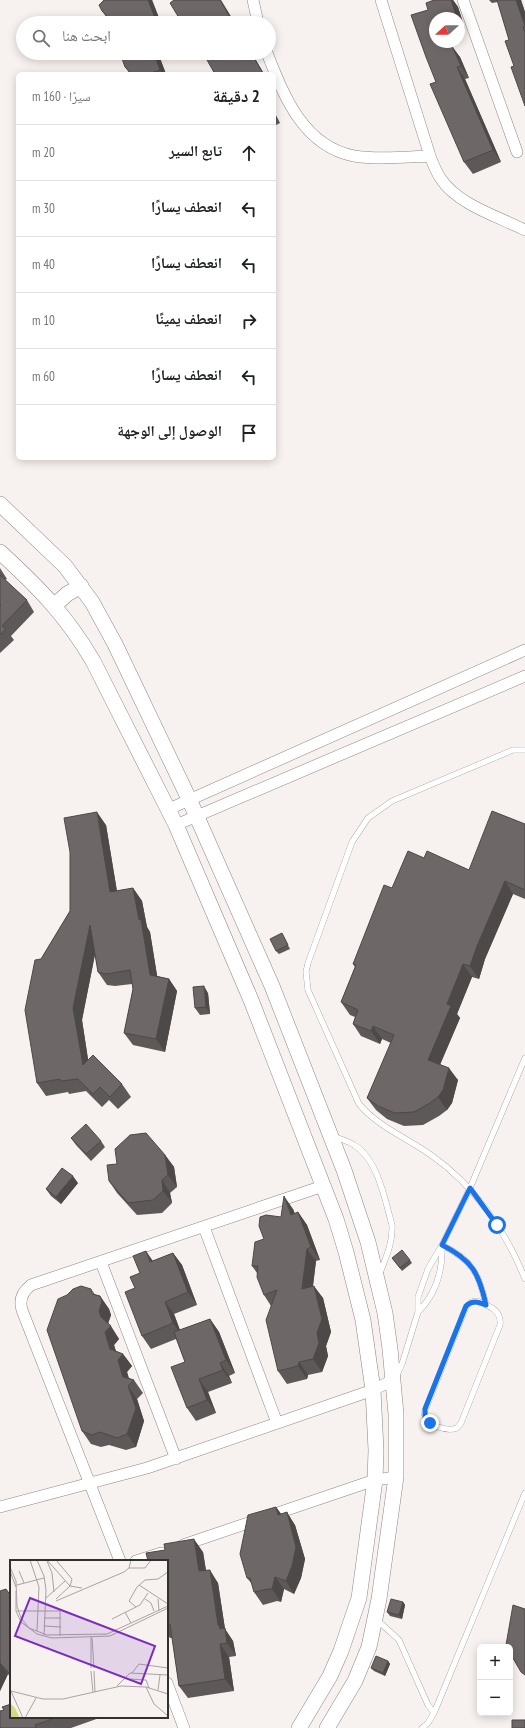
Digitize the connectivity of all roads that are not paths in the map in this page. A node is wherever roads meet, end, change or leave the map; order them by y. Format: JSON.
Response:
{"nodes":[{"id":1,"x":253,"y":0,"type":"edge"},
{"id":2,"x":381,"y":0,"type":"edge"},
{"id":3,"x":462,"y":0,"type":"edge"},
{"id":4,"x":256,"y":16,"type":"edge"},
{"id":5,"x":270,"y":60,"type":"edge"},
{"id":6,"x":276,"y":72,"type":"edge"},
{"id":7,"x":276,"y":73,"type":"edge"},
{"id":8,"x":517,"y":152,"type":"dead end"},
{"id":9,"x":430,"y":156,"type":"junction"},
{"id":10,"x":525,"y":230,"type":"edge"},
{"id":11,"x":0,"y":504,"type":"edge"},
{"id":12,"x":0,"y":552,"type":"edge"},
{"id":13,"x":82,"y":586,"type":"junction"},
{"id":14,"x":55,"y":606,"type":"junction"},
{"id":15,"x":525,"y":650,"type":"edge"},
{"id":16,"x":525,"y":676,"type":"edge"},
{"id":17,"x":525,"y":750,"type":"edge"},
{"id":18,"x":189,"y":799,"type":"junction"},
{"id":19,"x":169,"y":809,"type":"junction"},
{"id":20,"x":197,"y":816,"type":"junction"},
{"id":21,"x":176,"y":825,"type":"junction"},
{"id":22,"x":525,"y":1058,"type":"edge"},
{"id":23,"x":329,"y":1134,"type":"junction"},
{"id":24,"x":323,"y":1186,"type":"junction"},
{"id":25,"x":470,"y":1188,"type":"junction"},
{"id":26,"x":204,"y":1227,"type":"junction"},
{"id":27,"x":442,"y":1245,"type":"junction"},
{"id":28,"x":100,"y":1262,"type":"junction"},
{"id":29,"x":377,"y":1279,"type":"junction"},
{"id":30,"x":525,"y":1279,"type":"edge"},
{"id":31,"x":486,"y":1305,"type":"junction"},
{"id":32,"x":418,"y":1312,"type":"junction"},
{"id":33,"x":393,"y":1380,"type":"junction"},
{"id":34,"x":373,"y":1390,"type":"junction"},
{"id":35,"x":277,"y":1423,"type":"junction"},
{"id":36,"x":176,"y":1459,"type":"junction"},
{"id":37,"x":396,"y":1477,"type":"junction"},
{"id":38,"x":375,"y":1480,"type":"junction"},
{"id":39,"x":90,"y":1483,"type":"junction"},
{"id":40,"x":525,"y":1494,"type":"edge"},
{"id":41,"x":0,"y":1507,"type":"edge"},
{"id":42,"x":120,"y":1560,"type":"edge"},
{"id":43,"x":139,"y":1560,"type":"edge"},
{"id":44,"x":375,"y":1618,"type":"junction"},
{"id":45,"x":168,"y":1686,"type":"edge"},
{"id":46,"x":434,"y":1713,"type":"junction"},
{"id":47,"x":184,"y":1728,"type":"edge"},
{"id":48,"x":299,"y":1728,"type":"edge"},
{"id":49,"x":327,"y":1728,"type":"edge"},
{"id":50,"x":422,"y":1728,"type":"edge"}],
"edges":[{"from":1,"to":4,"type":"street"},
{"from":2,"to":9,"type":"street"},
{"from":3,"to":8,"type":"street"},
{"from":5,"to":6,"type":"street"},
{"from":7,"to":9,"type":"street"},
{"from":9,"to":10,"type":"street"},
{"from":11,"to":13,"type":"street"},
{"from":12,"to":14,"type":"street"},
{"from":13,"to":14,"type":"street"},
{"from":13,"to":18,"type":"street"},
{"from":14,"to":19,"type":"street"},
{"from":15,"to":18,"type":"street"},
{"from":16,"to":20,"type":"street"},
{"from":17,"to":25,"type":"lane"},
{"from":18,"to":19,"type":"street"},
{"from":18,"to":20,"type":"street"},
{"from":19,"to":21,"type":"street"},
{"from":20,"to":21,"type":"street"},
{"from":20,"to":23,"type":"street"},
{"from":21,"to":24,"type":"street"},
{"from":22,"to":25,"type":"lane"},
{"from":23,"to":29,"type":"street"},
{"from":23,"to":29,"type":"lane"},
{"from":24,"to":26,"type":"street"},
{"from":24,"to":34,"type":"street"},
{"from":25,"to":27,"type":"lane"},
{"from":25,"to":30,"type":"lane"},
{"from":26,"to":28,"type":"street"},
{"from":26,"to":35,"type":"street"},
{"from":27,"to":31,"type":"lane"},
{"from":27,"to":32,"type":"lane"},
{"from":27,"to":32,"type":"lane"},
{"from":28,"to":36,"type":"street"},
{"from":28,"to":39,"type":"street"},
{"from":29,"to":33,"type":"street"},
{"from":31,"to":31,"type":"lane"},
{"from":32,"to":33,"type":"lane"},
{"from":33,"to":34,"type":"street"},
{"from":33,"to":37,"type":"street"},
{"from":34,"to":35,"type":"street"},
{"from":34,"to":38,"type":"street"},
{"from":35,"to":36,"type":"street"},
{"from":36,"to":39,"type":"street"},
{"from":37,"to":38,"type":"street"},
{"from":37,"to":44,"type":"street"},
{"from":38,"to":43,"type":"street"},
{"from":38,"to":48,"type":"street"},
{"from":39,"to":41,"type":"street"},
{"from":39,"to":42,"type":"street"},
{"from":40,"to":46,"type":"lane"},
{"from":44,"to":46,"type":"lane"},
{"from":44,"to":49,"type":"street"},
{"from":45,"to":47,"type":"street"},
{"from":46,"to":50,"type":"lane"}]}
